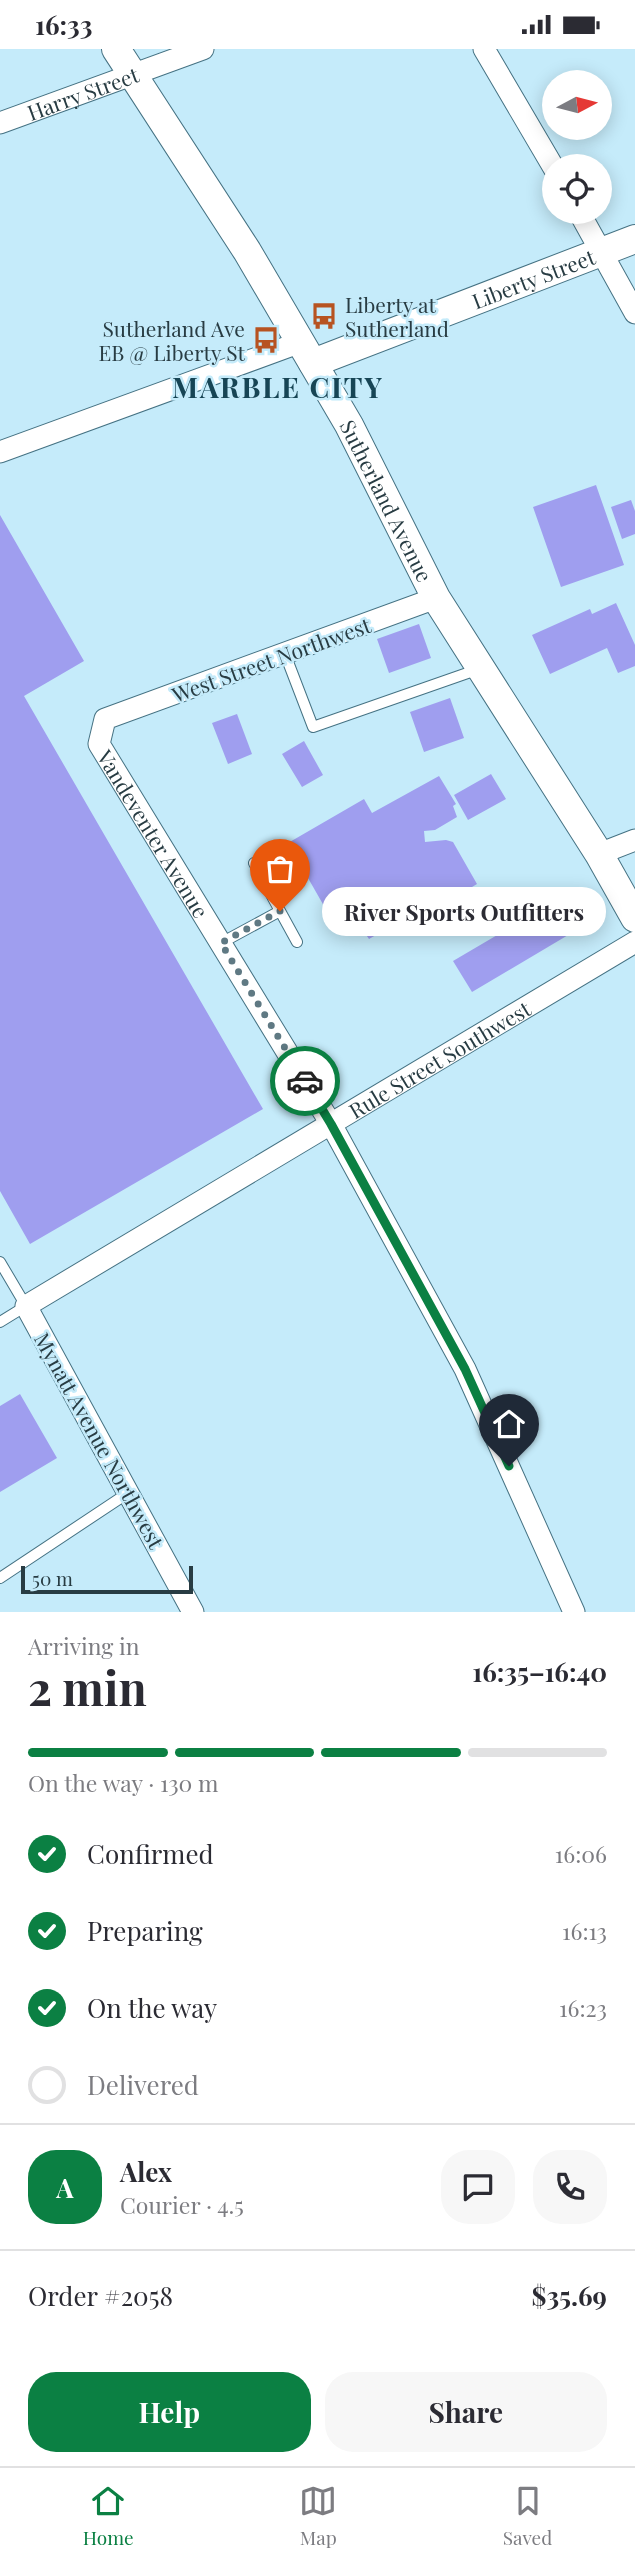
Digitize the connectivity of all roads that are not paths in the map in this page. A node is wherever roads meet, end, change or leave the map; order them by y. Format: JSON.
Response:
{"nodes":[{"id":1,"x":116,"y":49,"type":"edge"},
{"id":2,"x":203,"y":49,"type":"edge"},
{"id":3,"x":484,"y":49,"type":"edge"},
{"id":4,"x":131,"y":75,"type":"junction"},
{"id":5,"x":0,"y":123,"type":"edge"},
{"id":6,"x":546,"y":154,"type":"edge"},
{"id":7,"x":586,"y":224,"type":"edge"},
{"id":8,"x":635,"y":239,"type":"edge"},
{"id":9,"x":602,"y":251,"type":"junction"},
{"id":10,"x":635,"y":313,"type":"edge"},
{"id":11,"x":307,"y":353,"type":"junction"},
{"id":12,"x":0,"y":452,"type":"edge"},
{"id":13,"x":436,"y":598,"type":"junction"},
{"id":14,"x":285,"y":654,"type":"junction"},
{"id":15,"x":481,"y":668,"type":"junction"},
{"id":16,"x":105,"y":719,"type":"joint"},
{"id":17,"x":635,"y":840,"type":"edge"},
{"id":18,"x":599,"y":854,"type":"junction"},
{"id":19,"x":254,"y":863,"type":"dead end"},
{"id":20,"x":280,"y":911,"type":"junction"},
{"id":21,"x":635,"y":918,"type":"edge"},
{"id":22,"x":297,"y":942,"type":"dead end"},
{"id":23,"x":635,"y":942,"type":"edge"},
{"id":24,"x":221,"y":943,"type":"junction"},
{"id":25,"x":331,"y":1124,"type":"junction"},
{"id":26,"x":0,"y":1262,"type":"edge"},
{"id":27,"x":26,"y":1306,"type":"junction"},
{"id":28,"x":0,"y":1322,"type":"edge"},
{"id":29,"x":128,"y":1493,"type":"junction"},
{"id":30,"x":0,"y":1578,"type":"edge"},
{"id":31,"x":192,"y":1612,"type":"edge"},
{"id":32,"x":574,"y":1612,"type":"edge"}],
"edges":[{"from":1,"to":4,"type":"street","name":"Sutherland Avenue"},
{"from":2,"to":4,"type":"street","name":"Harry Street"},
{"from":3,"to":6,"type":"street"},
{"from":4,"to":5,"type":"street","name":"Harry Street"},
{"from":4,"to":11,"type":"street","name":"Sutherland Avenue"},
{"from":7,"to":9,"type":"street"},
{"from":8,"to":9,"type":"street","name":"Liberty Street"},
{"from":9,"to":10,"type":"street"},
{"from":9,"to":11,"type":"street","name":"Liberty Street"},
{"from":11,"to":12,"type":"street","name":"Liberty Street"},
{"from":11,"to":13,"type":"street","name":"Sutherland Avenue"},
{"from":13,"to":14,"type":"street","name":"West Street Northwest"},
{"from":13,"to":15,"type":"street","name":"Sutherland Avenue"},
{"from":14,"to":15,"type":"lane"},
{"from":14,"to":16,"type":"street","name":"West Street Northwest"},
{"from":15,"to":18,"type":"street","name":"Sutherland Avenue"},
{"from":16,"to":24,"type":"street","name":"Vandeventer Avenue"},
{"from":17,"to":18,"type":"street"},
{"from":18,"to":21,"type":"street","name":"Sutherland Avenue"},
{"from":19,"to":20,"type":"lane"},
{"from":20,"to":22,"type":"lane"},
{"from":20,"to":24,"type":"lane"},
{"from":23,"to":25,"type":"street","name":"Rule Street Southwest"},
{"from":24,"to":25,"type":"street","name":"Vandeventer Avenue"},
{"from":25,"to":27,"type":"street","name":"Rule Street Southwest"},
{"from":25,"to":32,"type":"street","name":"Vandeventer Avenue"},
{"from":26,"to":27,"type":"lane"},
{"from":27,"to":28,"type":"lane"},
{"from":27,"to":29,"type":"street","name":"Mynatt Avenue Northwest"},
{"from":29,"to":30,"type":"lane"},
{"from":29,"to":31,"type":"street","name":"Mynatt Avenue Northwest"}]}
